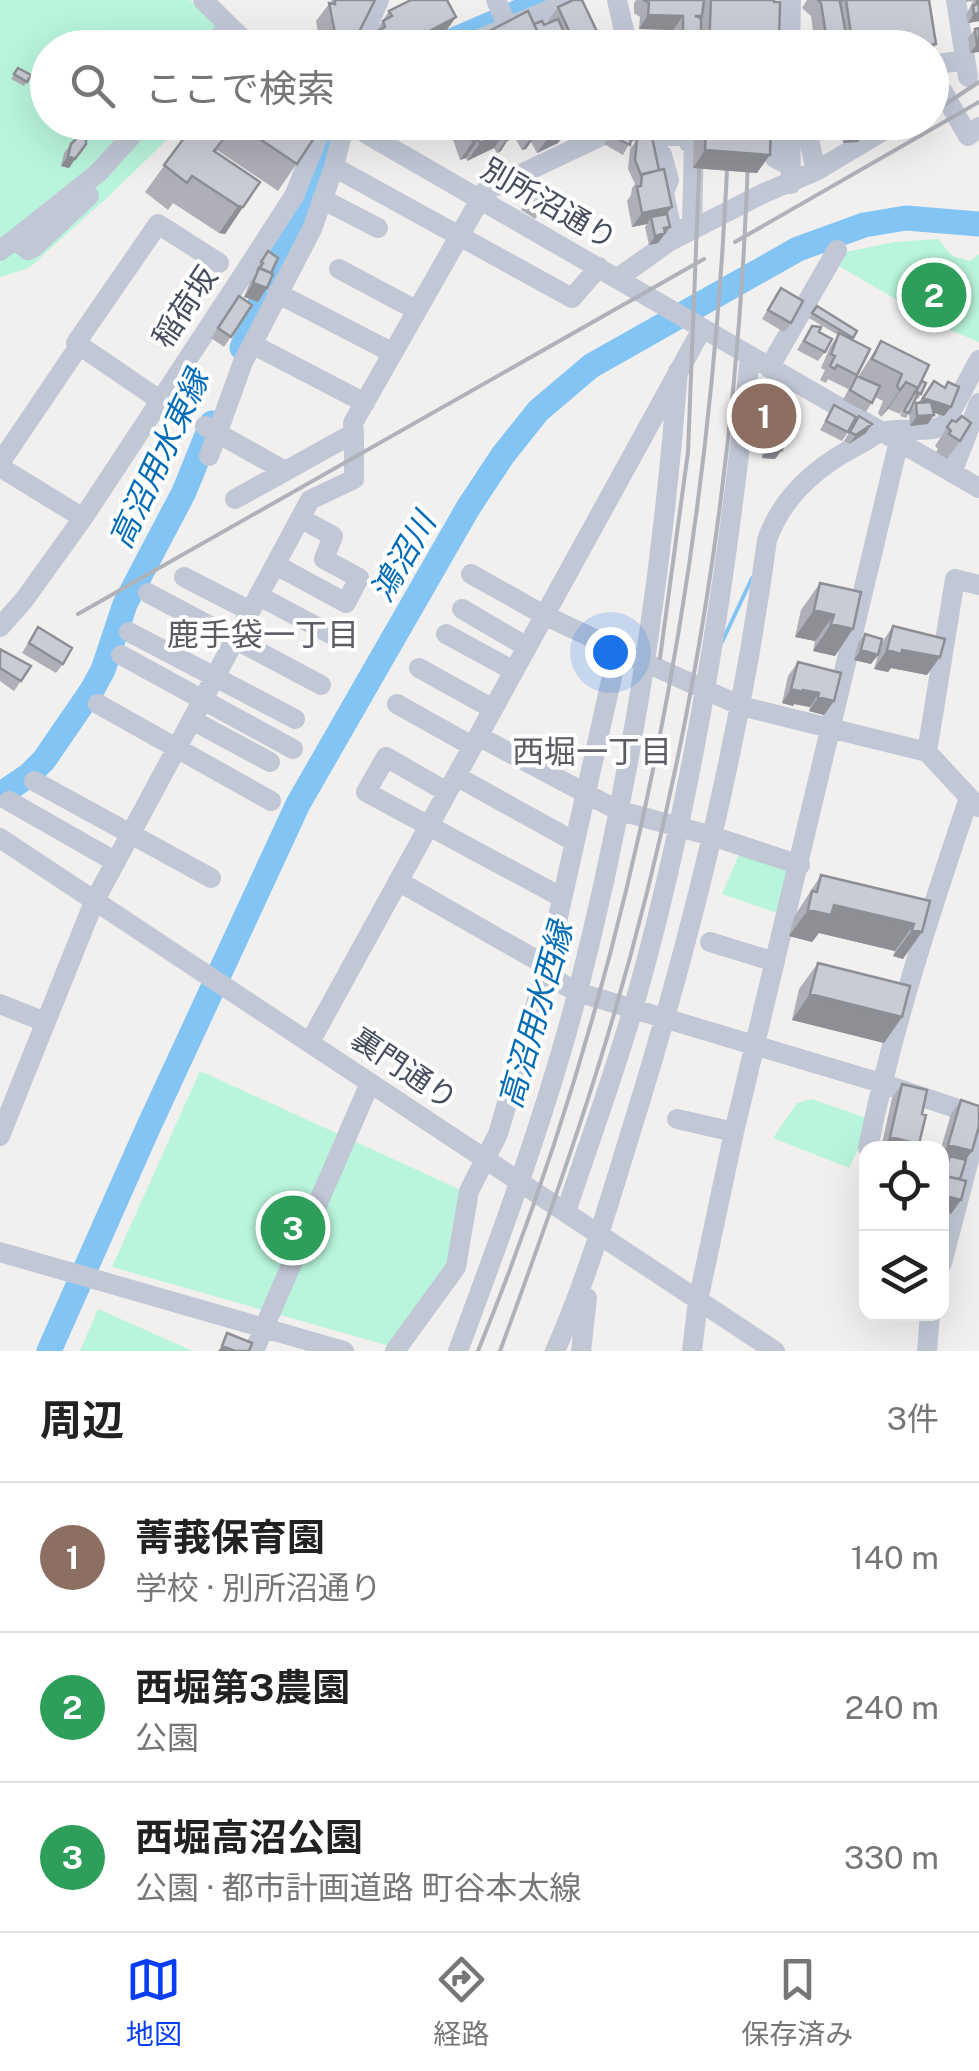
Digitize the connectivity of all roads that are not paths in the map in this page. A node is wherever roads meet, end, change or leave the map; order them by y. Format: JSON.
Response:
{"nodes":[{"id":1,"x":203,"y":0,"type":"edge"},
{"id":2,"x":379,"y":0,"type":"edge"},
{"id":3,"x":618,"y":0,"type":"edge"},
{"id":4,"x":781,"y":0,"type":"edge"},
{"id":5,"x":790,"y":0,"type":"edge"},
{"id":6,"x":956,"y":0,"type":"edge"},
{"id":7,"x":575,"y":1,"type":"edge"},
{"id":8,"x":502,"y":15,"type":"edge"},
{"id":9,"x":228,"y":26,"type":"junction"},
{"id":10,"x":225,"y":30,"type":"edge"},
{"id":11,"x":232,"y":30,"type":"edge"},
{"id":12,"x":366,"y":30,"type":"edge"},
{"id":13,"x":624,"y":30,"type":"edge"},
{"id":14,"x":777,"y":30,"type":"edge"},
{"id":15,"x":790,"y":30,"type":"edge"},
{"id":16,"x":971,"y":69,"type":"edge"},
{"id":17,"x":949,"y":87,"type":"edge"},
{"id":18,"x":949,"y":111,"type":"edge"},
{"id":19,"x":979,"y":128,"type":"edge"},
{"id":20,"x":128,"y":140,"type":"edge"},
{"id":21,"x":317,"y":140,"type":"edge"},
{"id":22,"x":341,"y":140,"type":"edge"},
{"id":23,"x":376,"y":140,"type":"edge"},
{"id":24,"x":592,"y":140,"type":"edge"},
{"id":25,"x":648,"y":140,"type":"edge"},
{"id":26,"x":654,"y":140,"type":"edge"},
{"id":27,"x":689,"y":140,"type":"edge"},
{"id":28,"x":776,"y":140,"type":"edge"},
{"id":29,"x":790,"y":140,"type":"edge"},
{"id":30,"x":808,"y":140,"type":"edge"},
{"id":31,"x":861,"y":140,"type":"edge"},
{"id":32,"x":868,"y":140,"type":"edge"},
{"id":33,"x":862,"y":144,"type":"junction"},
{"id":34,"x":334,"y":167,"type":"junction"},
{"id":35,"x":816,"y":171,"type":"junction"},
{"id":36,"x":790,"y":175,"type":"junction"},
{"id":37,"x":322,"y":199,"type":"junction"},
{"id":38,"x":478,"y":200,"type":"junction"},
{"id":39,"x":692,"y":224,"type":"joint"},
{"id":40,"x":378,"y":228,"type":"dead end"},
{"id":41,"x":459,"y":236,"type":"junction"},
{"id":42,"x":670,"y":240,"type":"junction"},
{"id":43,"x":8,"y":246,"type":"edge"},
{"id":44,"x":837,"y":250,"type":"dead end"},
{"id":45,"x":219,"y":264,"type":"dead end"},
{"id":46,"x":598,"y":267,"type":"junction"},
{"id":47,"x":340,"y":270,"type":"dead end"},
{"id":48,"x":618,"y":278,"type":"junction"},
{"id":49,"x":277,"y":293,"type":"junction"},
{"id":50,"x":416,"y":310,"type":"junction"},
{"id":51,"x":695,"y":325,"type":"junction"},
{"id":52,"x":252,"y":344,"type":"junction"},
{"id":53,"x":79,"y":346,"type":"junction"},
{"id":54,"x":393,"y":353,"type":"junction"},
{"id":55,"x":750,"y":357,"type":"junction"},
{"id":56,"x":979,"y":360,"type":"edge"},
{"id":57,"x":770,"y":368,"type":"junction"},
{"id":58,"x":678,"y":370,"type":"junction"},
{"id":59,"x":165,"y":403,"type":"junction"},
{"id":60,"x":365,"y":403,"type":"junction"},
{"id":61,"x":979,"y":403,"type":"edge"},
{"id":62,"x":212,"y":430,"type":"junction"},
{"id":63,"x":354,"y":433,"type":"junction"},
{"id":64,"x":892,"y":438,"type":"junction"},
{"id":65,"x":210,"y":456,"type":"dead end"},
{"id":66,"x":0,"y":465,"type":"edge"},
{"id":67,"x":285,"y":471,"type":"junction"},
{"id":68,"x":952,"y":473,"type":"junction"},
{"id":69,"x":979,"y":488,"type":"edge"},
{"id":70,"x":234,"y":499,"type":"dead end"},
{"id":71,"x":83,"y":518,"type":"junction"},
{"id":72,"x":300,"y":518,"type":"junction"},
{"id":73,"x":276,"y":565,"type":"junction"},
{"id":74,"x":471,"y":574,"type":"dead end"},
{"id":75,"x":184,"y":577,"type":"dead end"},
{"id":76,"x":979,"y":585,"type":"edge"},
{"id":77,"x":152,"y":594,"type":"dead end"},
{"id":78,"x":255,"y":604,"type":"junction"},
{"id":79,"x":462,"y":609,"type":"dead end"},
{"id":80,"x":544,"y":615,"type":"junction"},
{"id":81,"x":1,"y":625,"type":"edge"},
{"id":82,"x":129,"y":632,"type":"dead end"},
{"id":83,"x":446,"y":634,"type":"dead end"},
{"id":84,"x":338,"y":638,"type":"dead end"},
{"id":85,"x":236,"y":639,"type":"junction"},
{"id":86,"x":527,"y":647,"type":"junction"},
{"id":87,"x":618,"y":650,"type":"junction"},
{"id":88,"x":121,"y":655,"type":"dead end"},
{"id":89,"x":647,"y":662,"type":"junction"},
{"id":90,"x":420,"y":668,"type":"dead end"},
{"id":91,"x":514,"y":671,"type":"junction"},
{"id":92,"x":216,"y":676,"type":"junction"},
{"id":93,"x":321,"y":685,"type":"dead end"},
{"id":94,"x":705,"y":690,"type":"junction"},
{"id":95,"x":203,"y":700,"type":"junction"},
{"id":96,"x":98,"y":704,"type":"dead end"},
{"id":97,"x":396,"y":704,"type":"dead end"},
{"id":98,"x":741,"y":706,"type":"junction"},
{"id":99,"x":492,"y":709,"type":"junction"},
{"id":100,"x":295,"y":719,"type":"dead end"},
{"id":101,"x":192,"y":720,"type":"junction"},
{"id":102,"x":829,"y":729,"type":"junction"},
{"id":103,"x":475,"y":741,"type":"junction"},
{"id":104,"x":177,"y":748,"type":"junction"},
{"id":105,"x":293,"y":748,"type":"dead end"},
{"id":106,"x":927,"y":752,"type":"junction"},
{"id":107,"x":270,"y":762,"type":"dead end"},
{"id":108,"x":34,"y":781,"type":"dead end"},
{"id":109,"x":452,"y":784,"type":"junction"},
{"id":110,"x":9,"y":800,"type":"dead end"},
{"id":111,"x":271,"y":801,"type":"dead end"},
{"id":112,"x":974,"y":803,"type":"edge"},
{"id":113,"x":606,"y":805,"type":"junction"},
{"id":114,"x":428,"y":826,"type":"junction"},
{"id":115,"x":678,"y":826,"type":"junction"},
{"id":116,"x":132,"y":832,"type":"junction"},
{"id":117,"x":712,"y":836,"type":"junction"},
{"id":118,"x":3,"y":840,"type":"edge"},
{"id":119,"x":575,"y":842,"type":"junction"},
{"id":120,"x":116,"y":862,"type":"junction"},
{"id":121,"x":800,"y":865,"type":"junction"},
{"id":122,"x":210,"y":878,"type":"dead end"},
{"id":123,"x":398,"y":881,"type":"junction"},
{"id":124,"x":561,"y":897,"type":"junction"},
{"id":125,"x":94,"y":902,"type":"junction"},
{"id":126,"x":710,"y":942,"type":"dead end"},
{"id":127,"x":775,"y":962,"type":"junction"},
{"id":128,"x":564,"y":983,"type":"junction"},
{"id":129,"x":0,"y":1004,"type":"edge"},
{"id":130,"x":634,"y":1008,"type":"junction"},
{"id":131,"x":666,"y":1019,"type":"junction"},
{"id":132,"x":45,"y":1022,"type":"junction"},
{"id":133,"x":310,"y":1042,"type":"junction"},
{"id":134,"x":753,"y":1046,"type":"junction"},
{"id":135,"x":370,"y":1083,"type":"junction"},
{"id":136,"x":881,"y":1083,"type":"junction"},
{"id":137,"x":979,"y":1118,"type":"edge"},
{"id":138,"x":677,"y":1120,"type":"dead end"},
{"id":139,"x":734,"y":1132,"type":"junction"},
{"id":140,"x":0,"y":1136,"type":"edge"},
{"id":141,"x":869,"y":1141,"type":"edge"},
{"id":142,"x":484,"y":1159,"type":"junction"},
{"id":143,"x":515,"y":1179,"type":"junction"},
{"id":144,"x":566,"y":1212,"type":"junction"},
{"id":145,"x":599,"y":1234,"type":"junction"},
{"id":146,"x":949,"y":1240,"type":"edge"},
{"id":147,"x":0,"y":1252,"type":"edge"},
{"id":148,"x":590,"y":1266,"type":"junction"},
{"id":149,"x":698,"y":1301,"type":"junction"},
{"id":150,"x":929,"y":1321,"type":"edge"},
{"id":151,"x":263,"y":1329,"type":"junction"},
{"id":152,"x":769,"y":1349,"type":"edge"},
{"id":153,"x":254,"y":1351,"type":"edge"},
{"id":154,"x":344,"y":1351,"type":"edge"},
{"id":155,"x":395,"y":1351,"type":"edge"},
{"id":156,"x":458,"y":1351,"type":"edge"},
{"id":157,"x":555,"y":1351,"type":"edge"},
{"id":158,"x":580,"y":1351,"type":"edge"},
{"id":159,"x":692,"y":1351,"type":"edge"},
{"id":160,"x":927,"y":1351,"type":"edge"}],
"edges":[{"from":1,"to":9,"type":"street"},
{"from":2,"to":12,"type":"street"},
{"from":3,"to":13,"type":"street"},
{"from":4,"to":14,"type":"street"},
{"from":5,"to":15,"type":"street"},
{"from":6,"to":16,"type":"street"},
{"from":7,"to":8,"type":"street"},
{"from":9,"to":10,"type":"street"},
{"from":9,"to":11,"type":"street"},
{"from":16,"to":17,"type":"street"},
{"from":18,"to":19,"type":"street"},
{"from":20,"to":43,"type":"street"},
{"from":21,"to":59,"type":"street","name":"稲荷坂"},
{"from":22,"to":34,"type":"street"},
{"from":23,"to":38,"type":"street","name":"別所沼通り"},
{"from":24,"to":38,"type":"street"},
{"from":25,"to":42,"type":"street"},
{"from":26,"to":39,"type":"street"},
{"from":27,"to":39,"type":"street"},
{"from":28,"to":36,"type":"street"},
{"from":29,"to":36,"type":"street"},
{"from":30,"to":35,"type":"street"},
{"from":31,"to":33,"type":"street"},
{"from":32,"to":33,"type":"street"},
{"from":33,"to":35,"type":"street"},
{"from":34,"to":37,"type":"street"},
{"from":34,"to":41,"type":"street"},
{"from":35,"to":36,"type":"street"},
{"from":36,"to":42,"type":"street"},
{"from":37,"to":40,"type":"street"},
{"from":37,"to":49,"type":"street"},
{"from":38,"to":41,"type":"street"},
{"from":38,"to":46,"type":"street","name":"別所沼通り"},
{"from":41,"to":46,"type":"street"},
{"from":41,"to":50,"type":"street"},
{"from":42,"to":48,"type":"street"},
{"from":44,"to":57,"type":"street"},
{"from":45,"to":53,"type":"street"},
{"from":46,"to":48,"type":"street","name":"別所沼通り"},
{"from":47,"to":50,"type":"street"},
{"from":48,"to":51,"type":"street","name":"別所沼通り"},
{"from":49,"to":52,"type":"street"},
{"from":49,"to":54,"type":"street"},
{"from":50,"to":54,"type":"street"},
{"from":51,"to":55,"type":"street"},
{"from":51,"to":58,"type":"street"},
{"from":52,"to":60,"type":"street"},
{"from":52,"to":62,"type":"street"},
{"from":53,"to":59,"type":"street"},
{"from":53,"to":66,"type":"street"},
{"from":54,"to":60,"type":"street"},
{"from":55,"to":57,"type":"street"},
{"from":55,"to":94,"type":"street"},
{"from":56,"to":64,"type":"street"},
{"from":57,"to":64,"type":"street"},
{"from":58,"to":80,"type":"street"},
{"from":58,"to":89,"type":"street"},
{"from":59,"to":71,"type":"street","name":"稲荷坂"},
{"from":60,"to":63,"type":"street"},
{"from":61,"to":68,"type":"street"},
{"from":62,"to":65,"type":"street"},
{"from":62,"to":67,"type":"street"},
{"from":63,"to":67,"type":"street"},
{"from":63,"to":72,"type":"street"},
{"from":64,"to":68,"type":"street"},
{"from":64,"to":98,"type":"street"},
{"from":64,"to":102,"type":"street"},
{"from":66,"to":71,"type":"street"},
{"from":67,"to":70,"type":"street"},
{"from":68,"to":69,"type":"street"},
{"from":71,"to":81,"type":"street","name":"稲荷坂"},
{"from":72,"to":73,"type":"street"},
{"from":72,"to":73,"type":"street"},
{"from":73,"to":78,"type":"street"},
{"from":74,"to":80,"type":"street"},
{"from":75,"to":78,"type":"street"},
{"from":76,"to":106,"type":"street"},
{"from":77,"to":85,"type":"street"},
{"from":78,"to":84,"type":"street"},
{"from":78,"to":85,"type":"street"},
{"from":79,"to":86,"type":"street"},
{"from":80,"to":86,"type":"street"},
{"from":80,"to":87,"type":"street"},
{"from":82,"to":92,"type":"street"},
{"from":83,"to":91,"type":"street"},
{"from":85,"to":92,"type":"street"},
{"from":85,"to":93,"type":"street"},
{"from":86,"to":91,"type":"street"},
{"from":87,"to":89,"type":"street"},
{"from":87,"to":113,"type":"street"},
{"from":88,"to":95,"type":"street"},
{"from":89,"to":94,"type":"street"},
{"from":89,"to":113,"type":"street"},
{"from":90,"to":99,"type":"street"},
{"from":91,"to":99,"type":"street"},
{"from":92,"to":95,"type":"street"},
{"from":92,"to":100,"type":"street"},
{"from":94,"to":98,"type":"street"},
{"from":94,"to":115,"type":"street"},
{"from":95,"to":101,"type":"street"},
{"from":95,"to":105,"type":"street"},
{"from":96,"to":104,"type":"street"},
{"from":97,"to":103,"type":"street"},
{"from":98,"to":102,"type":"street"},
{"from":98,"to":117,"type":"street"},
{"from":99,"to":103,"type":"street"},
{"from":101,"to":104,"type":"street"},
{"from":101,"to":107,"type":"street"},
{"from":102,"to":106,"type":"street"},
{"from":102,"to":121,"type":"street"},
{"from":103,"to":109,"type":"street"},
{"from":103,"to":113,"type":"street"},
{"from":104,"to":111,"type":"street"},
{"from":104,"to":116,"type":"street"},
{"from":106,"to":112,"type":"street"},
{"from":108,"to":116,"type":"street"},
{"from":109,"to":114,"type":"street"},
{"from":109,"to":114,"type":"street"},
{"from":109,"to":119,"type":"street"},
{"from":110,"to":120,"type":"street"},
{"from":112,"to":136,"type":"street"},
{"from":113,"to":115,"type":"street"},
{"from":113,"to":119,"type":"street"},
{"from":113,"to":128,"type":"street"},
{"from":114,"to":123,"type":"street"},
{"from":114,"to":124,"type":"street"},
{"from":115,"to":117,"type":"street"},
{"from":115,"to":130,"type":"street"},
{"from":116,"to":120,"type":"street"},
{"from":116,"to":122,"type":"street"},
{"from":117,"to":121,"type":"street"},
{"from":117,"to":131,"type":"street"},
{"from":118,"to":125,"type":"street","name":"裏門通り"},
{"from":119,"to":124,"type":"street"},
{"from":120,"to":125,"type":"street"},
{"from":121,"to":127,"type":"street"},
{"from":123,"to":128,"type":"street"},
{"from":123,"to":133,"type":"street"},
{"from":124,"to":128,"type":"street"},
{"from":125,"to":132,"type":"street"},
{"from":125,"to":133,"type":"street","name":"裏門通り"},
{"from":126,"to":127,"type":"street"},
{"from":127,"to":134,"type":"street"},
{"from":128,"to":130,"type":"street"},
{"from":128,"to":142,"type":"street"},
{"from":128,"to":143,"type":"street"},
{"from":129,"to":132,"type":"street"},
{"from":130,"to":131,"type":"street"},
{"from":130,"to":144,"type":"street"},
{"from":131,"to":134,"type":"street"},
{"from":131,"to":145,"type":"street"},
{"from":132,"to":140,"type":"street"},
{"from":133,"to":135,"type":"street","name":"裏門通り"},
{"from":134,"to":136,"type":"street"},
{"from":134,"to":139,"type":"street"},
{"from":135,"to":142,"type":"street","name":"裏門通り"},
{"from":135,"to":151,"type":"street"},
{"from":136,"to":137,"type":"street"},
{"from":136,"to":141,"type":"street"},
{"from":137,"to":146,"type":"street"},
{"from":138,"to":139,"type":"street"},
{"from":139,"to":149,"type":"street"},
{"from":142,"to":143,"type":"street","name":"裏門通り"},
{"from":142,"to":155,"type":"street"},
{"from":143,"to":144,"type":"street","name":"裏門通り"},
{"from":143,"to":156,"type":"street"},
{"from":144,"to":145,"type":"street","name":"裏門通り"},
{"from":145,"to":148,"type":"street"},
{"from":145,"to":149,"type":"street","name":"裏門通り"},
{"from":147,"to":151,"type":"street"},
{"from":148,"to":157,"type":"street"},
{"from":148,"to":158,"type":"street"},
{"from":149,"to":152,"type":"street","name":"裏門通り"},
{"from":149,"to":159,"type":"street"},
{"from":150,"to":160,"type":"street"},
{"from":151,"to":153,"type":"street"},
{"from":151,"to":154,"type":"street"}]}
